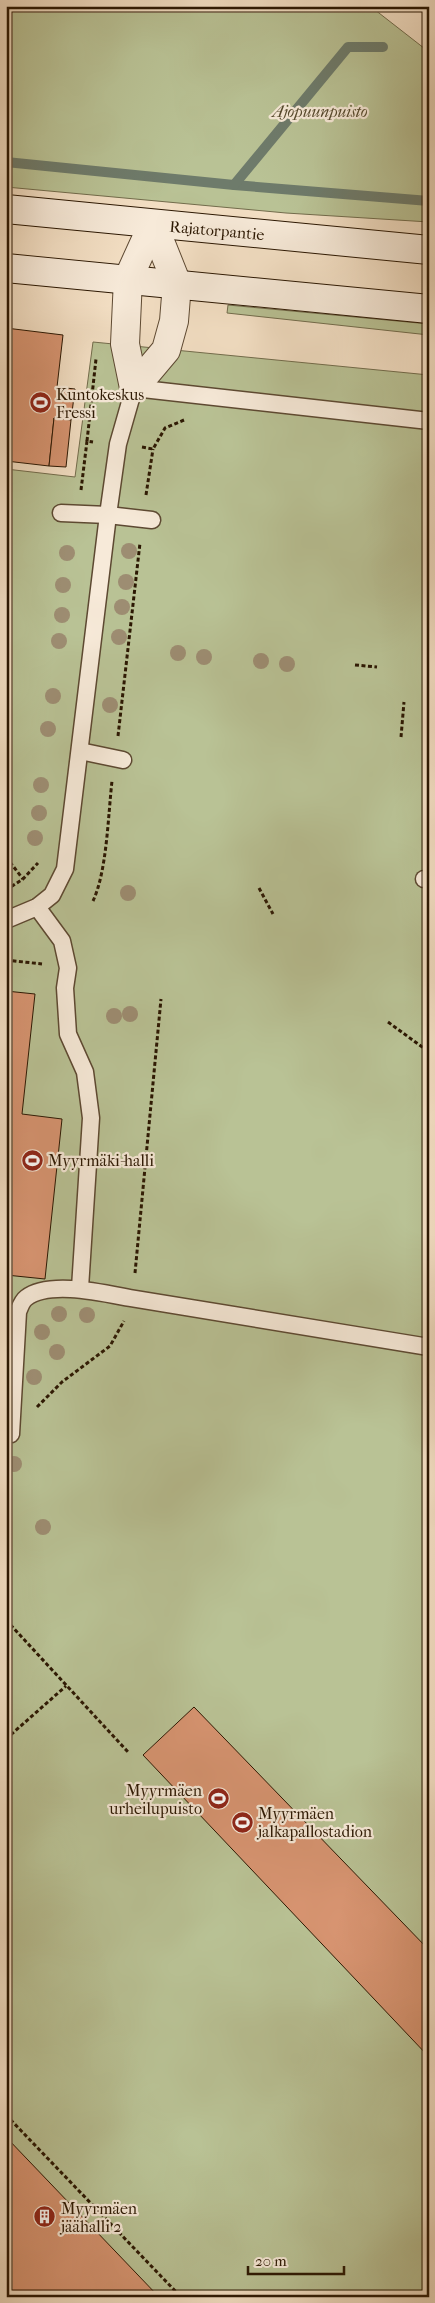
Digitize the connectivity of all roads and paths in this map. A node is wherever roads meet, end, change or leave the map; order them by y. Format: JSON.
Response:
{"nodes":[{"id":1,"x":6,"y":209,"type":"edge"},
{"id":2,"x":153,"y":224,"type":"junction"},
{"id":3,"x":429,"y":250,"type":"edge"},
{"id":4,"x":6,"y":268,"type":"edge"},
{"id":5,"x":128,"y":279,"type":"junction"},
{"id":6,"x":177,"y":284,"type":"junction"},
{"id":7,"x":429,"y":308,"type":"edge"},
{"id":8,"x":96,"y":357,"type":"dead end"},
{"id":9,"x":134,"y":388,"type":"junction"},
{"id":10,"x":187,"y":420,"type":"dead end"},
{"id":11,"x":429,"y":421,"type":"edge"},
{"id":12,"x":86,"y":441,"type":"dead end"},
{"id":13,"x":118,"y":444,"type":"junction"},
{"id":14,"x":153,"y":449,"type":"junction"},
{"id":15,"x":61,"y":513,"type":"dead end"},
{"id":16,"x":108,"y":515,"type":"junction"},
{"id":17,"x":147,"y":520,"type":"junction"},
{"id":18,"x":354,"y":665,"type":"dead end"},
{"id":19,"x":377,"y":667,"type":"dead end"},
{"id":20,"x":404,"y":702,"type":"dead end"},
{"id":21,"x":401,"y":737,"type":"dead end"},
{"id":22,"x":80,"y":751,"type":"junction"},
{"id":23,"x":119,"y":760,"type":"junction"},
{"id":24,"x":6,"y":857,"type":"edge"},
{"id":25,"x":23,"y":879,"type":"dead end"},
{"id":26,"x":259,"y":888,"type":"dead end"},
{"id":27,"x":93,"y":901,"type":"dead end"},
{"id":28,"x":37,"y":907,"type":"junction"},
{"id":29,"x":274,"y":914,"type":"dead end"},
{"id":30,"x":6,"y":920,"type":"edge"},
{"id":31,"x":6,"y":960,"type":"edge"},
{"id":32,"x":45,"y":964,"type":"dead end"},
{"id":33,"x":161,"y":999,"type":"dead end"},
{"id":34,"x":388,"y":1022,"type":"dead end"},
{"id":35,"x":429,"y":1052,"type":"edge"},
{"id":36,"x":80,"y":1288,"type":"junction"},
{"id":37,"x":130,"y":1298,"type":"junction"},
{"id":38,"x":429,"y":1347,"type":"edge"},
{"id":39,"x":9,"y":1434,"type":"edge"},
{"id":40,"x":6,"y":1620,"type":"edge"},
{"id":41,"x":66,"y":1686,"type":"junction"},
{"id":42,"x":6,"y":1739,"type":"edge"},
{"id":43,"x":128,"y":1752,"type":"dead end"},
{"id":44,"x":6,"y":2116,"type":"edge"},
{"id":45,"x":181,"y":2297,"type":"edge"}],
"edges":[{"from":1,"to":2,"type":"main road","name":"Rajatorpantie"},
{"from":2,"to":3,"type":"main road","name":"Rajatorpantie"},
{"from":2,"to":5,"type":"main road"},
{"from":2,"to":6,"type":"main road"},
{"from":4,"to":5,"type":"main road"},
{"from":5,"to":6,"type":"main road"},
{"from":5,"to":9,"type":"main road"},
{"from":6,"to":7,"type":"main road"},
{"from":6,"to":9,"type":"main road"},
{"from":8,"to":12,"type":"path"},
{"from":9,"to":11,"type":"lane"},
{"from":9,"to":13,"type":"lane"},
{"from":10,"to":14,"type":"path"},
{"from":13,"to":14,"type":"path"},
{"from":13,"to":16,"type":"lane"},
{"from":14,"to":17,"type":"path"},
{"from":15,"to":16,"type":"lane"},
{"from":16,"to":17,"type":"lane"},
{"from":16,"to":22,"type":"lane"},
{"from":17,"to":23,"type":"path"},
{"from":18,"to":19,"type":"path"},
{"from":20,"to":21,"type":"path"},
{"from":22,"to":23,"type":"lane"},
{"from":22,"to":28,"type":"lane"},
{"from":23,"to":27,"type":"path"},
{"from":24,"to":25,"type":"path"},
{"from":26,"to":29,"type":"path"},
{"from":28,"to":30,"type":"lane"},
{"from":28,"to":36,"type":"lane"},
{"from":31,"to":32,"type":"path"},
{"from":33,"to":37,"type":"path"},
{"from":34,"to":35,"type":"path"},
{"from":36,"to":37,"type":"lane"},
{"from":36,"to":39,"type":"lane"},
{"from":37,"to":38,"type":"lane"},
{"from":37,"to":39,"type":"path"},
{"from":40,"to":41,"type":"path"},
{"from":41,"to":42,"type":"path"},
{"from":41,"to":43,"type":"path"},
{"from":44,"to":45,"type":"path"}]}
